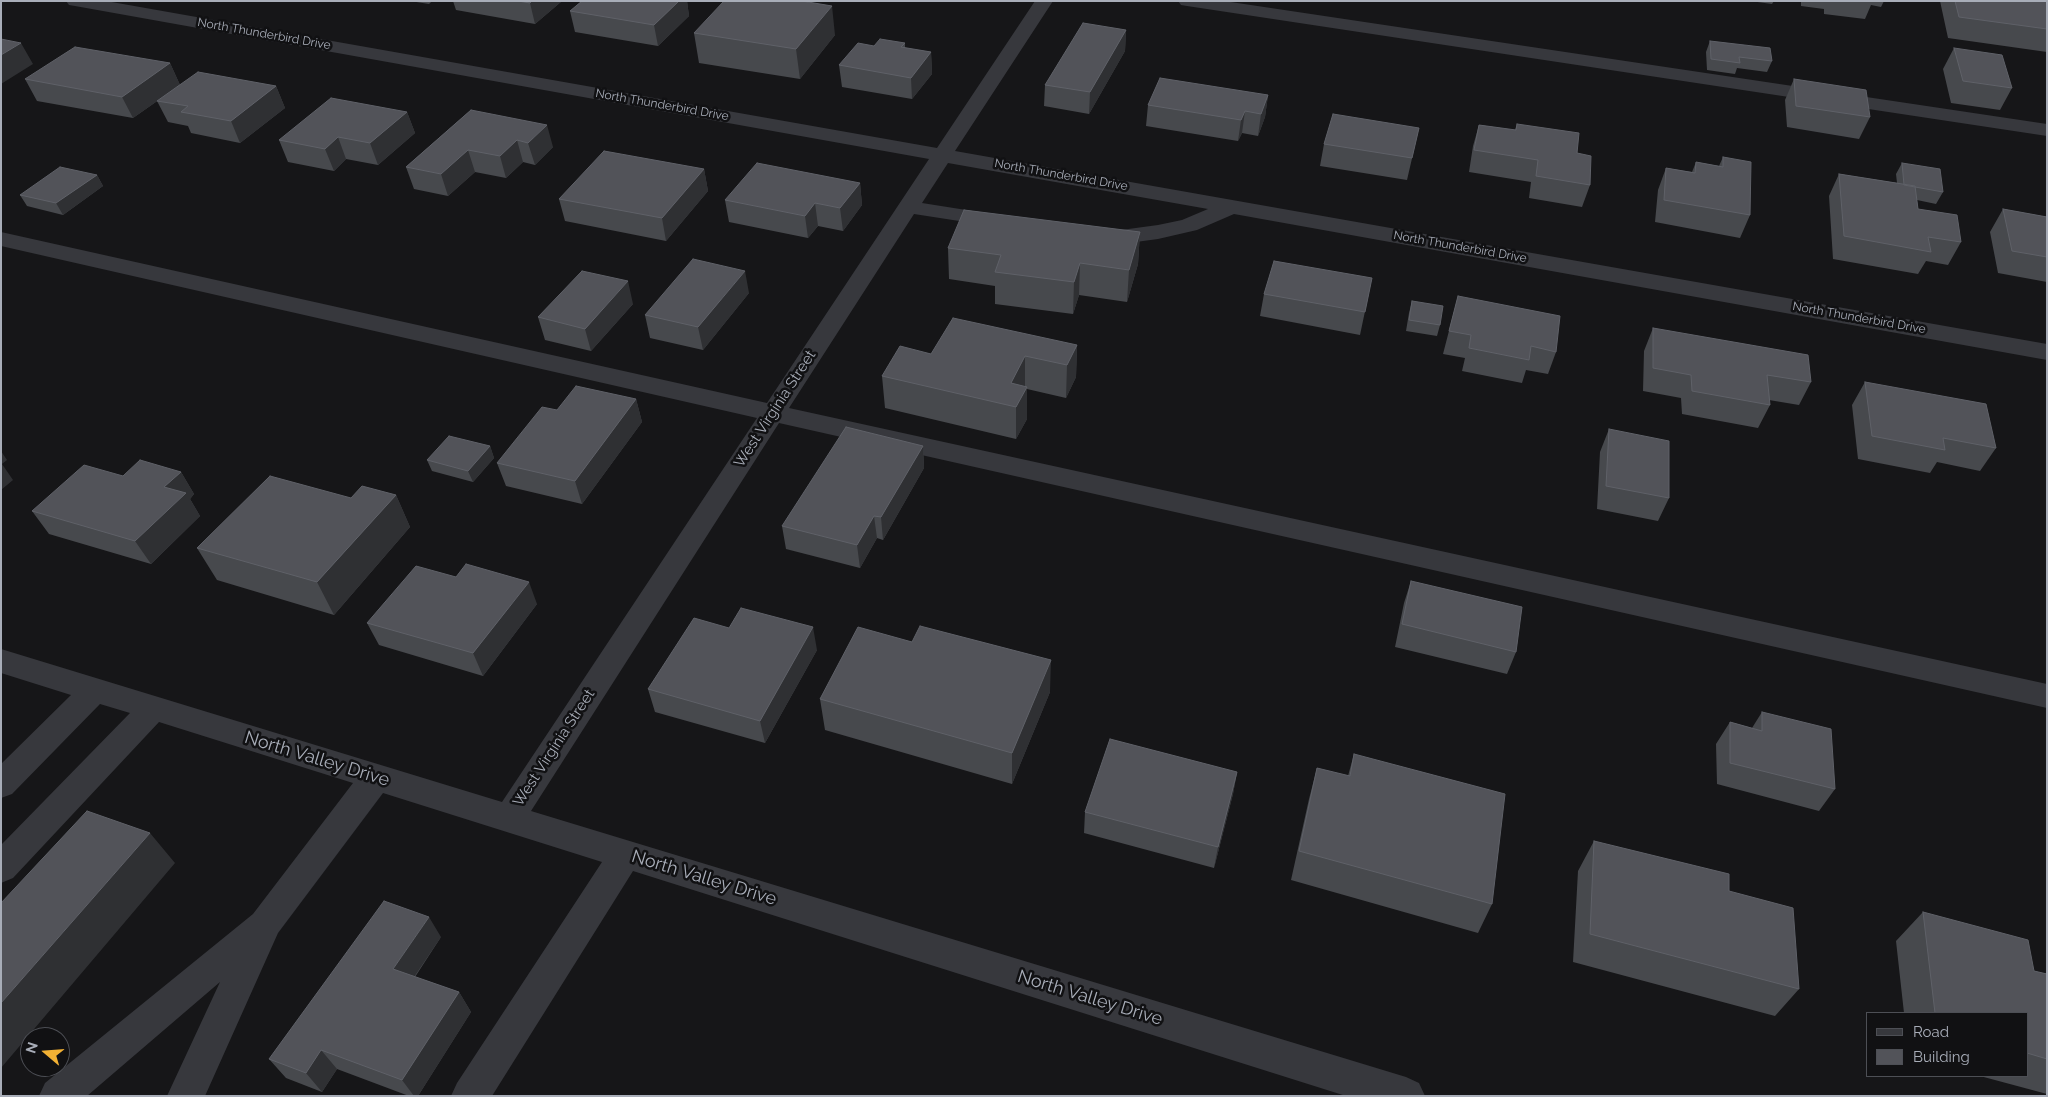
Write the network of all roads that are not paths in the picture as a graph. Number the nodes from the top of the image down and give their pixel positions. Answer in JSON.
{"nodes":[{"id":1,"x":75,"y":1,"type":"edge"},
{"id":2,"x":1044,"y":1,"type":"edge"},
{"id":3,"x":1187,"y":1,"type":"edge"},
{"id":4,"x":2047,"y":130,"type":"edge"},
{"id":5,"x":943,"y":154,"type":"junction"},
{"id":6,"x":1234,"y":206,"type":"junction"},
{"id":7,"x":908,"y":207,"type":"junction"},
{"id":8,"x":1016,"y":224,"type":"edge"},
{"id":9,"x":1083,"y":233,"type":"edge"},
{"id":10,"x":1,"y":239,"type":"edge"},
{"id":11,"x":2047,"y":352,"type":"edge"},
{"id":12,"x":772,"y":413,"type":"junction"},
{"id":13,"x":1,"y":660,"type":"edge"},
{"id":14,"x":95,"y":690,"type":"junction"},
{"id":15,"x":2047,"y":696,"type":"edge"},
{"id":16,"x":154,"y":708,"type":"junction"},
{"id":17,"x":376,"y":777,"type":"junction"},
{"id":18,"x":1,"y":785,"type":"edge"},
{"id":19,"x":509,"y":818,"type":"junction"},
{"id":20,"x":626,"y":854,"type":"junction"},
{"id":21,"x":1,"y":868,"type":"edge"},
{"id":22,"x":266,"y":922,"type":"junction"},
{"id":23,"x":58,"y":1096,"type":"edge"},
{"id":24,"x":186,"y":1096,"type":"edge"},
{"id":25,"x":470,"y":1096,"type":"edge"},
{"id":26,"x":1406,"y":1096,"type":"edge"}],
"edges":[{"from":1,"to":5,"type":"street","name":"North Thunderbird Drive"},
{"from":2,"to":5,"type":"street","name":"West Virginia Street"},
{"from":3,"to":4,"type":"street"},
{"from":5,"to":6,"type":"street","name":"North Thunderbird Drive"},
{"from":5,"to":7,"type":"street","name":"West Virginia Street"},
{"from":6,"to":9,"type":"street"},
{"from":6,"to":11,"type":"street","name":"North Thunderbird Drive"},
{"from":7,"to":8,"type":"street"},
{"from":7,"to":12,"type":"street","name":"West Virginia Street"},
{"from":10,"to":12,"type":"street"},
{"from":12,"to":15,"type":"street"},
{"from":12,"to":19,"type":"street","name":"West Virginia Street"},
{"from":13,"to":14,"type":"street","name":"North Valley Drive"},
{"from":14,"to":16,"type":"street","name":"North Valley Drive"},
{"from":14,"to":18,"type":"street"},
{"from":16,"to":17,"type":"street","name":"North Valley Drive"},
{"from":16,"to":21,"type":"street"},
{"from":17,"to":19,"type":"street","name":"North Valley Drive"},
{"from":17,"to":22,"type":"street"},
{"from":19,"to":20,"type":"street","name":"North Valley Drive"},
{"from":20,"to":25,"type":"street"},
{"from":20,"to":26,"type":"street","name":"North Valley Drive"},
{"from":22,"to":23,"type":"street"},
{"from":22,"to":24,"type":"street"}]}
